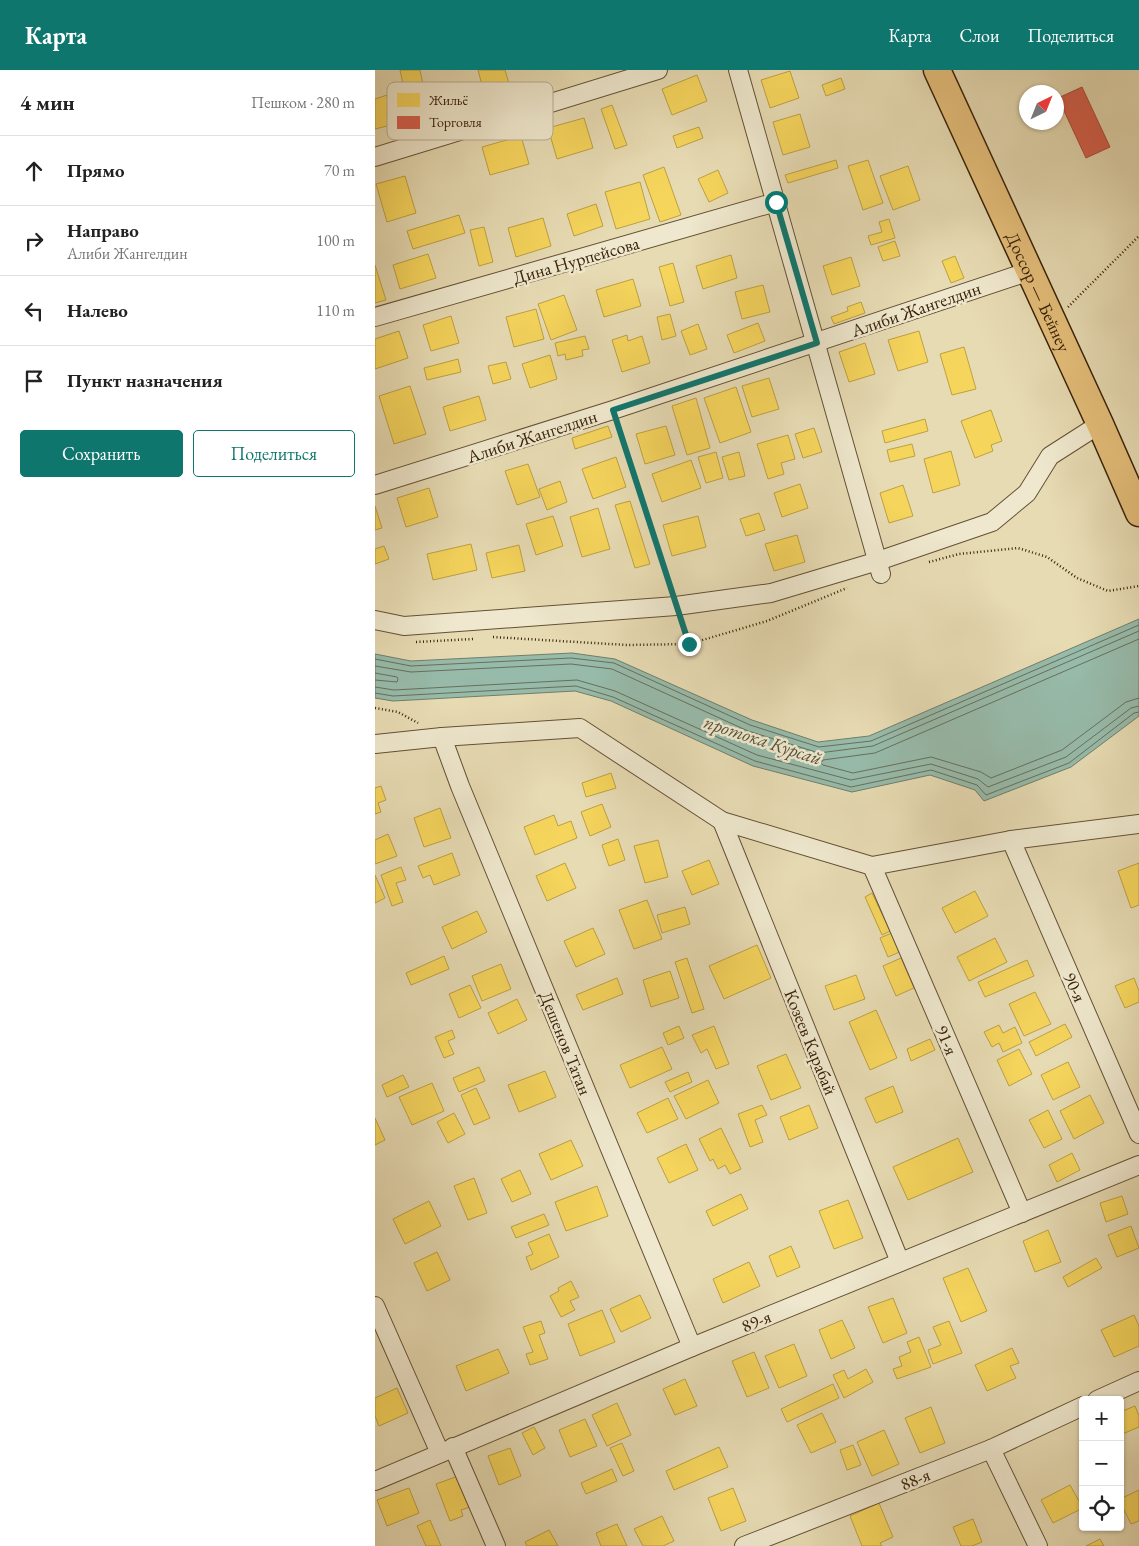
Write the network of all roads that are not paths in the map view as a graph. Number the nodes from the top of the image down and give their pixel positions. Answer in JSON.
{"nodes":[{"id":1,"x":658,"y":70,"type":"edge"},
{"id":2,"x":738,"y":70,"type":"edge"},
{"id":3,"x":937,"y":70,"type":"edge"},
{"id":4,"x":553,"y":102,"type":"edge"},
{"id":5,"x":430,"y":140,"type":"edge"},
{"id":6,"x":375,"y":157,"type":"edge"},
{"id":7,"x":776,"y":202,"type":"junction"},
{"id":8,"x":1030,"y":271,"type":"junction"},
{"id":9,"x":375,"y":317,"type":"edge"},
{"id":10,"x":817,"y":343,"type":"junction"},
{"id":11,"x":1100,"y":424,"type":"junction"},
{"id":12,"x":375,"y":486,"type":"edge"},
{"id":13,"x":1139,"y":512,"type":"edge"},
{"id":14,"x":880,"y":568,"type":"junction"},
{"id":15,"x":375,"y":620,"type":"edge"},
{"id":16,"x":442,"y":737,"type":"junction"},
{"id":17,"x":375,"y":744,"type":"edge"},
{"id":18,"x":722,"y":821,"type":"junction"},
{"id":19,"x":1139,"y":824,"type":"edge"},
{"id":20,"x":1011,"y":840,"type":"junction"},
{"id":21,"x":872,"y":866,"type":"junction"},
{"id":22,"x":1139,"y":1134,"type":"edge"},
{"id":23,"x":1139,"y":1164,"type":"edge"},
{"id":24,"x":1022,"y":1213,"type":"junction"},
{"id":25,"x":900,"y":1262,"type":"junction"},
{"id":26,"x":375,"y":1306,"type":"edge"},
{"id":27,"x":691,"y":1347,"type":"junction"},
{"id":28,"x":1139,"y":1381,"type":"edge"},
{"id":29,"x":1106,"y":1396,"type":"edge"},
{"id":30,"x":1079,"y":1408,"type":"edge"},
{"id":31,"x":991,"y":1449,"type":"junction"},
{"id":32,"x":447,"y":1450,"type":"junction"},
{"id":33,"x":375,"y":1481,"type":"edge"},
{"id":34,"x":496,"y":1546,"type":"edge"},
{"id":35,"x":744,"y":1546,"type":"edge"},
{"id":36,"x":1038,"y":1546,"type":"edge"}],
"edges":[{"from":1,"to":4,"type":"street"},
{"from":2,"to":7,"type":"street"},
{"from":3,"to":8,"type":"highway","name":"Доссор — Бейнеу"},
{"from":5,"to":6,"type":"street"},
{"from":7,"to":9,"type":"street","name":"Дина Нурпейсова"},
{"from":7,"to":10,"type":"street"},
{"from":8,"to":10,"type":"street","name":"Алиби Жангелдин"},
{"from":8,"to":11,"type":"highway","name":"Доссор — Бейнеу"},
{"from":10,"to":12,"type":"street","name":"Алиби Жангелдин"},
{"from":10,"to":14,"type":"street"},
{"from":11,"to":13,"type":"highway","name":"Доссор — Бейнеу"},
{"from":11,"to":14,"type":"street"},
{"from":14,"to":15,"type":"street"},
{"from":16,"to":17,"type":"street"},
{"from":16,"to":18,"type":"street"},
{"from":16,"to":27,"type":"street","name":"Дешенов Татан"},
{"from":18,"to":21,"type":"street"},
{"from":18,"to":25,"type":"street","name":"Козеев Карабай"},
{"from":19,"to":20,"type":"street"},
{"from":20,"to":21,"type":"street"},
{"from":20,"to":22,"type":"street","name":"90-я"},
{"from":21,"to":24,"type":"street","name":"91-я"},
{"from":23,"to":24,"type":"street","name":"89-я"},
{"from":24,"to":25,"type":"street","name":"89-я"},
{"from":25,"to":27,"type":"street","name":"89-я"},
{"from":26,"to":32,"type":"street"},
{"from":27,"to":32,"type":"street","name":"89-я"},
{"from":28,"to":29,"type":"street"},
{"from":30,"to":31,"type":"street","name":"88-я"},
{"from":31,"to":35,"type":"street","name":"88-я"},
{"from":31,"to":36,"type":"street"},
{"from":32,"to":33,"type":"street","name":"89-я"},
{"from":32,"to":34,"type":"street"}]}
